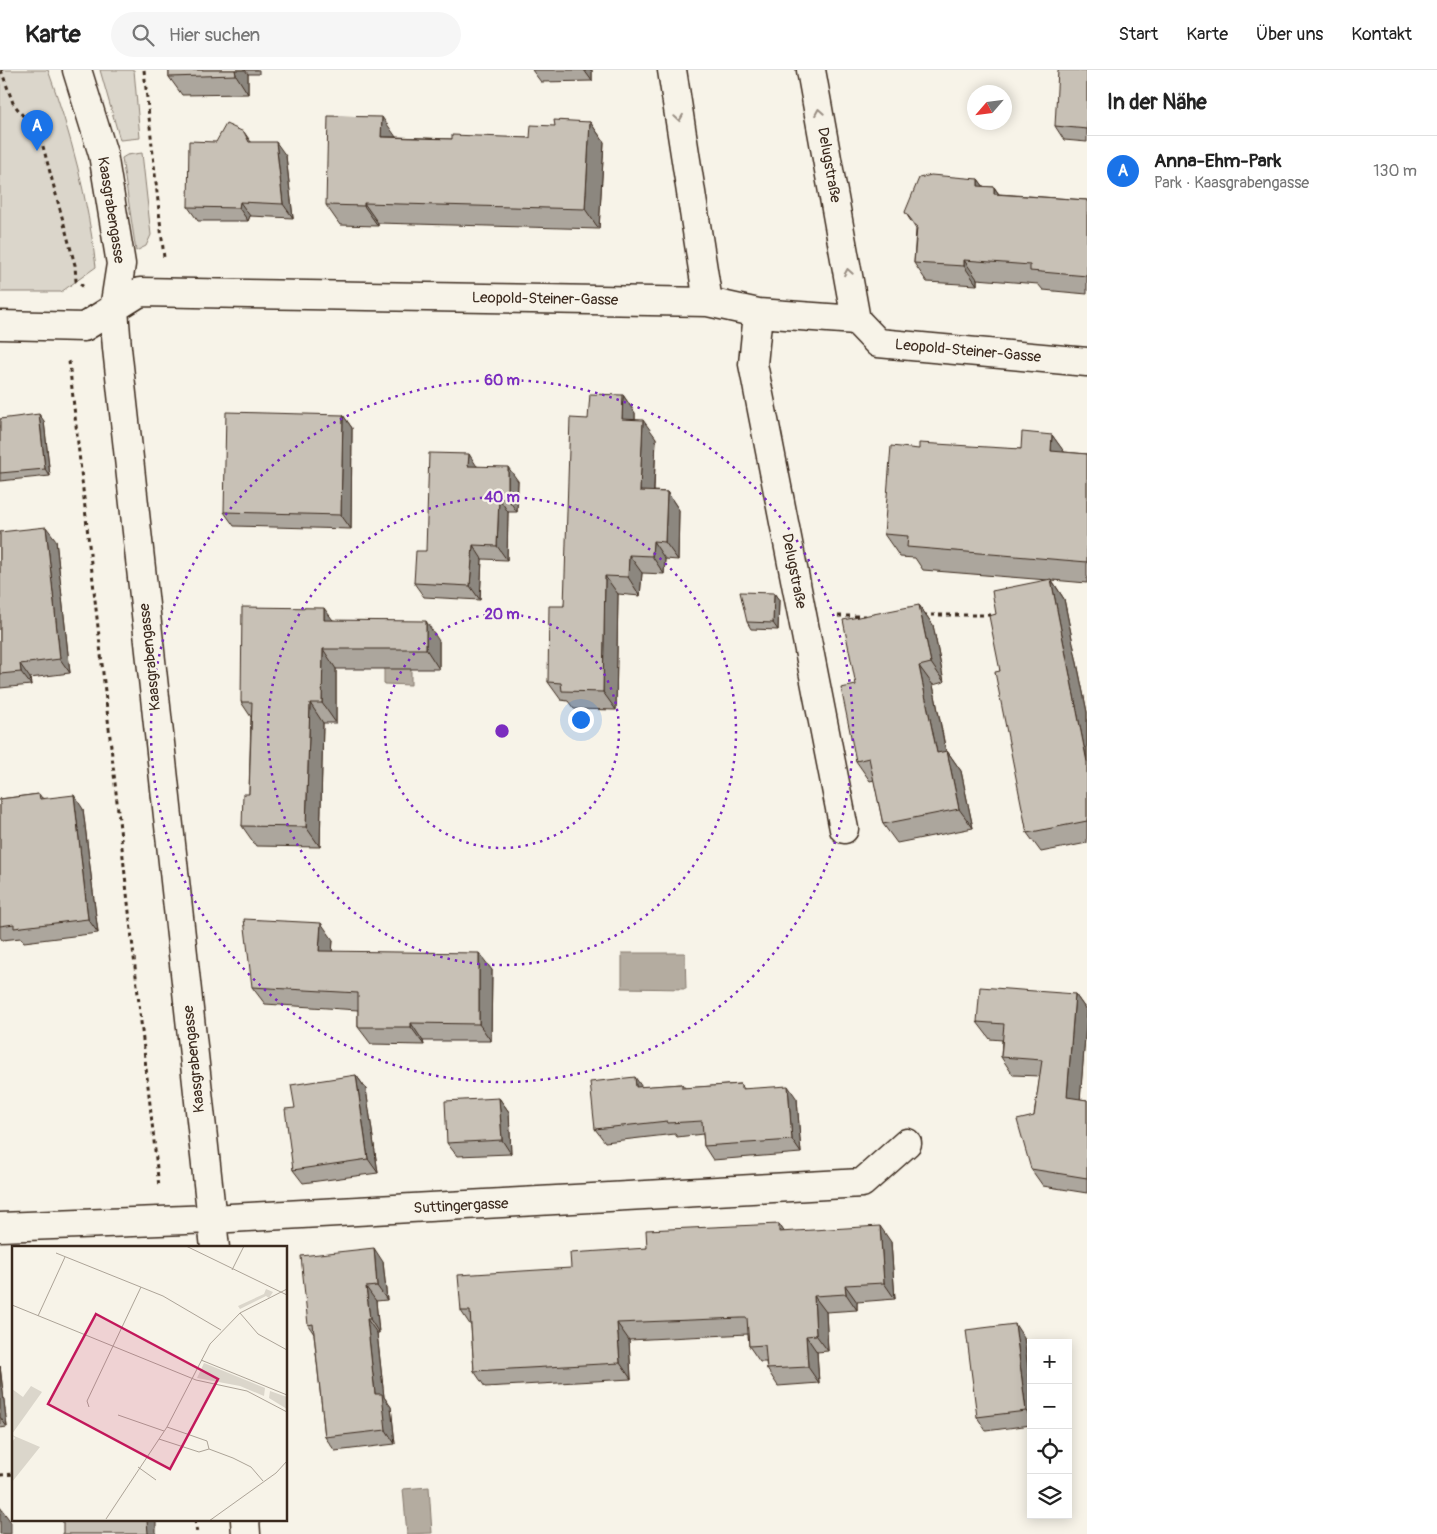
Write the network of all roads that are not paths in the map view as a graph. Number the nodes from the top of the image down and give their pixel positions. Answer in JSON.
{"nodes":[{"id":1,"x":77,"y":70,"type":"edge"},
{"id":2,"x":672,"y":70,"type":"edge"},
{"id":3,"x":812,"y":70,"type":"edge"},
{"id":4,"x":708,"y":302,"type":"junction"},
{"id":5,"x":114,"y":309,"type":"junction"},
{"id":6,"x":758,"y":313,"type":"junction"},
{"id":7,"x":856,"y":320,"type":"junction"},
{"id":8,"x":0,"y":325,"type":"edge"},
{"id":9,"x":1087,"y":362,"type":"edge"},
{"id":10,"x":844,"y":829,"type":"dead end"},
{"id":11,"x":907,"y":1143,"type":"dead end"},
{"id":12,"x":212,"y":1220,"type":"junction"},
{"id":13,"x":0,"y":1227,"type":"edge"},
{"id":14,"x":215,"y":1246,"type":"edge"}],
"edges":[{"from":1,"to":5,"type":"street","name":"Kaasgrabengasse"},
{"from":2,"to":4,"type":"street","one_way":true},
{"from":7,"to":3,"type":"street","name":"Delugstraße","one_way":true},
{"from":4,"to":5,"type":"street","name":"Leopold-Steiner-Gasse"},
{"from":4,"to":6,"type":"street","name":"Leopold-Steiner-Gasse"},
{"from":5,"to":8,"type":"street","name":"Leopold-Steiner-Gasse"},
{"from":5,"to":12,"type":"street","name":"Kaasgrabengasse"},
{"from":6,"to":7,"type":"street","name":"Leopold-Steiner-Gasse"},
{"from":6,"to":10,"type":"street","name":"Delugstraße"},
{"from":7,"to":9,"type":"street","name":"Leopold-Steiner-Gasse"},
{"from":11,"to":12,"type":"street","name":"Suttingergasse"},
{"from":12,"to":13,"type":"street","name":"Suttingergasse"},
{"from":12,"to":14,"type":"street","name":"Kaasgrabengasse"}]}
